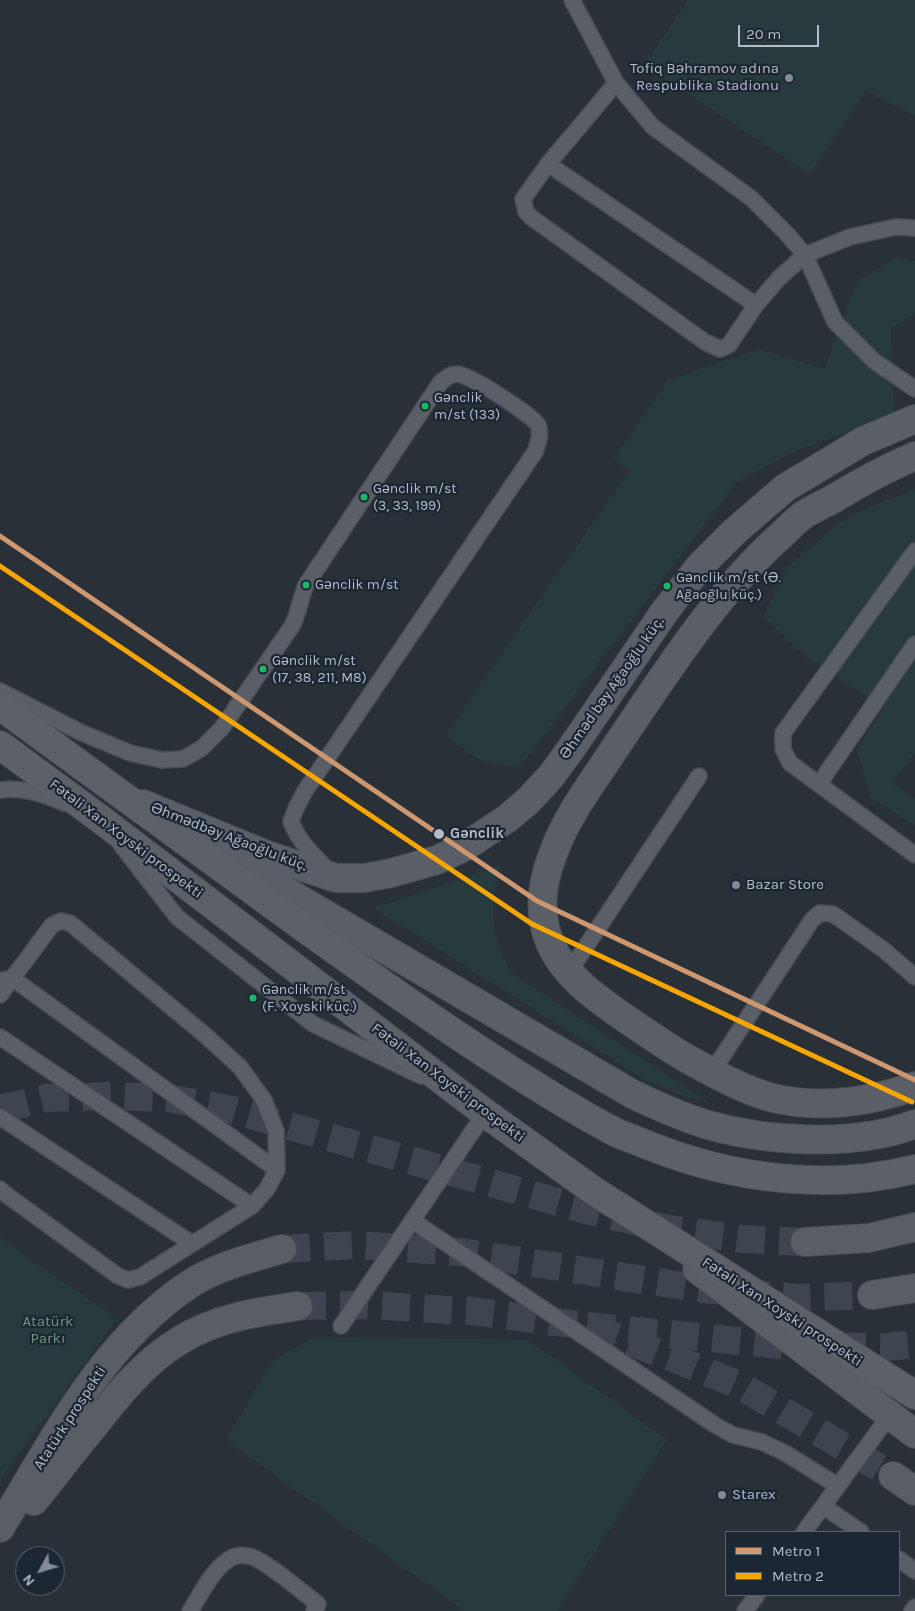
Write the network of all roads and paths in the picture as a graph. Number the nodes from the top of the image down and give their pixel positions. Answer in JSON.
{"nodes":[{"id":1,"x":572,"y":0,"type":"edge"},
{"id":2,"x":616,"y":83,"type":"junction"},
{"id":3,"x":548,"y":164,"type":"junction"},
{"id":4,"x":915,"y":228,"type":"edge"},
{"id":5,"x":805,"y":255,"type":"junction"},
{"id":6,"x":756,"y":305,"type":"junction"},
{"id":7,"x":915,"y":390,"type":"edge"},
{"id":8,"x":915,"y":419,"type":"edge"},
{"id":9,"x":912,"y":461,"type":"edge"},
{"id":10,"x":915,"y":551,"type":"edge"},
{"id":11,"x":915,"y":644,"type":"edge"},
{"id":12,"x":0,"y":691,"type":"edge"},
{"id":13,"x":0,"y":706,"type":"edge"},
{"id":14,"x":0,"y":745,"type":"edge"},
{"id":15,"x":699,"y":776,"type":"dead end"},
{"id":16,"x":819,"y":784,"type":"junction"},
{"id":17,"x":0,"y":790,"type":"edge"},
{"id":18,"x":122,"y":795,"type":"junction"},
{"id":19,"x":99,"y":818,"type":"junction"},
{"id":20,"x":915,"y":855,"type":"edge"},
{"id":21,"x":336,"y":878,"type":"junction"},
{"id":22,"x":569,"y":972,"type":"junction"},
{"id":23,"x":915,"y":977,"type":"edge"},
{"id":24,"x":6,"y":979,"type":"edge"},
{"id":25,"x":0,"y":994,"type":"edge"},
{"id":26,"x":0,"y":1037,"type":"edge"},
{"id":27,"x":712,"y":1072,"type":"junction"},
{"id":28,"x":915,"y":1086,"type":"edge"},
{"id":29,"x":485,"y":1113,"type":"junction"},
{"id":30,"x":0,"y":1117,"type":"edge"},
{"id":31,"x":915,"y":1124,"type":"edge"},
{"id":32,"x":915,"y":1169,"type":"edge"},
{"id":33,"x":277,"y":1170,"type":"junction"},
{"id":34,"x":0,"y":1189,"type":"edge"},
{"id":35,"x":594,"y":1192,"type":"junction"},
{"id":36,"x":252,"y":1206,"type":"junction"},
{"id":37,"x":413,"y":1221,"type":"junction"},
{"id":38,"x":915,"y":1227,"type":"edge"},
{"id":39,"x":805,"y":1242,"type":"tunnel mouth"},
{"id":40,"x":191,"y":1243,"type":"junction"},
{"id":41,"x":282,"y":1249,"type":"tunnel mouth"},
{"id":42,"x":915,"y":1288,"type":"edge"},
{"id":43,"x":872,"y":1295,"type":"tunnel mouth"},
{"id":44,"x":298,"y":1306,"type":"tunnel mouth"},
{"id":45,"x":341,"y":1326,"type":"dead end"},
{"id":46,"x":915,"y":1395,"type":"edge"},
{"id":47,"x":890,"y":1415,"type":"junction"},
{"id":48,"x":915,"y":1434,"type":"edge"},
{"id":49,"x":893,"y":1476,"type":"tunnel mouth"},
{"id":50,"x":838,"y":1486,"type":"junction"},
{"id":51,"x":915,"y":1492,"type":"edge"},
{"id":52,"x":823,"y":1506,"type":"junction"},
{"id":53,"x":0,"y":1528,"type":"edge"},
{"id":54,"x":805,"y":1531,"type":"edge"},
{"id":55,"x":860,"y":1531,"type":"edge"},
{"id":56,"x":0,"y":1543,"type":"edge"},
{"id":57,"x":900,"y":1560,"type":"edge"},
{"id":58,"x":915,"y":1571,"type":"edge"},
{"id":59,"x":756,"y":1596,"type":"edge"},
{"id":60,"x":915,"y":1607,"type":"edge"},
{"id":61,"x":320,"y":1609,"type":"edge"},
{"id":62,"x":190,"y":1611,"type":"edge"},
{"id":63,"x":745,"y":1611,"type":"edge"},
{"id":64,"x":912,"y":1611,"type":"edge"}],
"edges":[{"from":1,"to":2,"type":"lane"},
{"from":2,"to":3,"type":"lane"},
{"from":2,"to":5,"type":"lane"},
{"from":3,"to":6,"type":"lane"},
{"from":3,"to":6,"type":"lane"},
{"from":4,"to":5,"type":"lane"},
{"from":5,"to":6,"type":"lane"},
{"from":5,"to":7,"type":"lane"},
{"from":8,"to":21,"type":"street","name":"Əhməd bəy Ağaoğlu küç."},
{"from":9,"to":22,"type":"street"},
{"from":10,"to":16,"type":"lane"},
{"from":11,"to":16,"type":"lane"},
{"from":12,"to":21,"type":"lane"},
{"from":13,"to":18,"type":"main road"},
{"from":14,"to":19,"type":"main road","name":"Fətəli Xan Xoyski prospekti"},
{"from":15,"to":22,"type":"lane"},
{"from":16,"to":20,"type":"lane"},
{"from":17,"to":19,"type":"lane"},
{"from":18,"to":21,"type":"street","name":"Əhmədbəy Ağaoğlu küç."},
{"from":18,"to":31,"type":"street"},
{"from":18,"to":32,"type":"main road"},
{"from":19,"to":29,"type":"main road","name":"Fətəli Xan Xoyski prospekti"},
{"from":22,"to":27,"type":"street"},
{"from":23,"to":27,"type":"lane"},
{"from":24,"to":25,"type":"lane"},
{"from":24,"to":33,"type":"lane"},
{"from":24,"to":33,"type":"lane"},
{"from":26,"to":36,"type":"lane"},
{"from":27,"to":28,"type":"street"},
{"from":29,"to":35,"type":"main road","name":"Fətəli Xan Xoyski prospekti"},
{"from":29,"to":37,"type":"lane"},
{"from":30,"to":40,"type":"lane"},
{"from":33,"to":36,"type":"lane"},
{"from":34,"to":40,"type":"lane"},
{"from":35,"to":46,"type":"main road","name":"Fətəli Xan Xoyski prospekti"},
{"from":35,"to":47,"type":"main road"},
{"from":36,"to":40,"type":"lane"},
{"from":37,"to":45,"type":"lane"},
{"from":37,"to":50,"type":"lane"},
{"from":38,"to":39,"type":"main road"},
{"from":41,"to":53,"type":"main road","name":"Atatürk prospekti"},
{"from":42,"to":43,"type":"main road"},
{"from":44,"to":56,"type":"main road","name":"Atatürk prospekti"},
{"from":47,"to":48,"type":"main road"},
{"from":47,"to":50,"type":"lane"},
{"from":49,"to":51,"type":"main road"},
{"from":50,"to":52,"type":"lane"},
{"from":52,"to":54,"type":"lane"},
{"from":52,"to":55,"type":"lane"},
{"from":57,"to":58,"type":"lane"},
{"from":59,"to":63,"type":"lane"},
{"from":60,"to":64,"type":"lane"},
{"from":61,"to":62,"type":"lane"}]}
